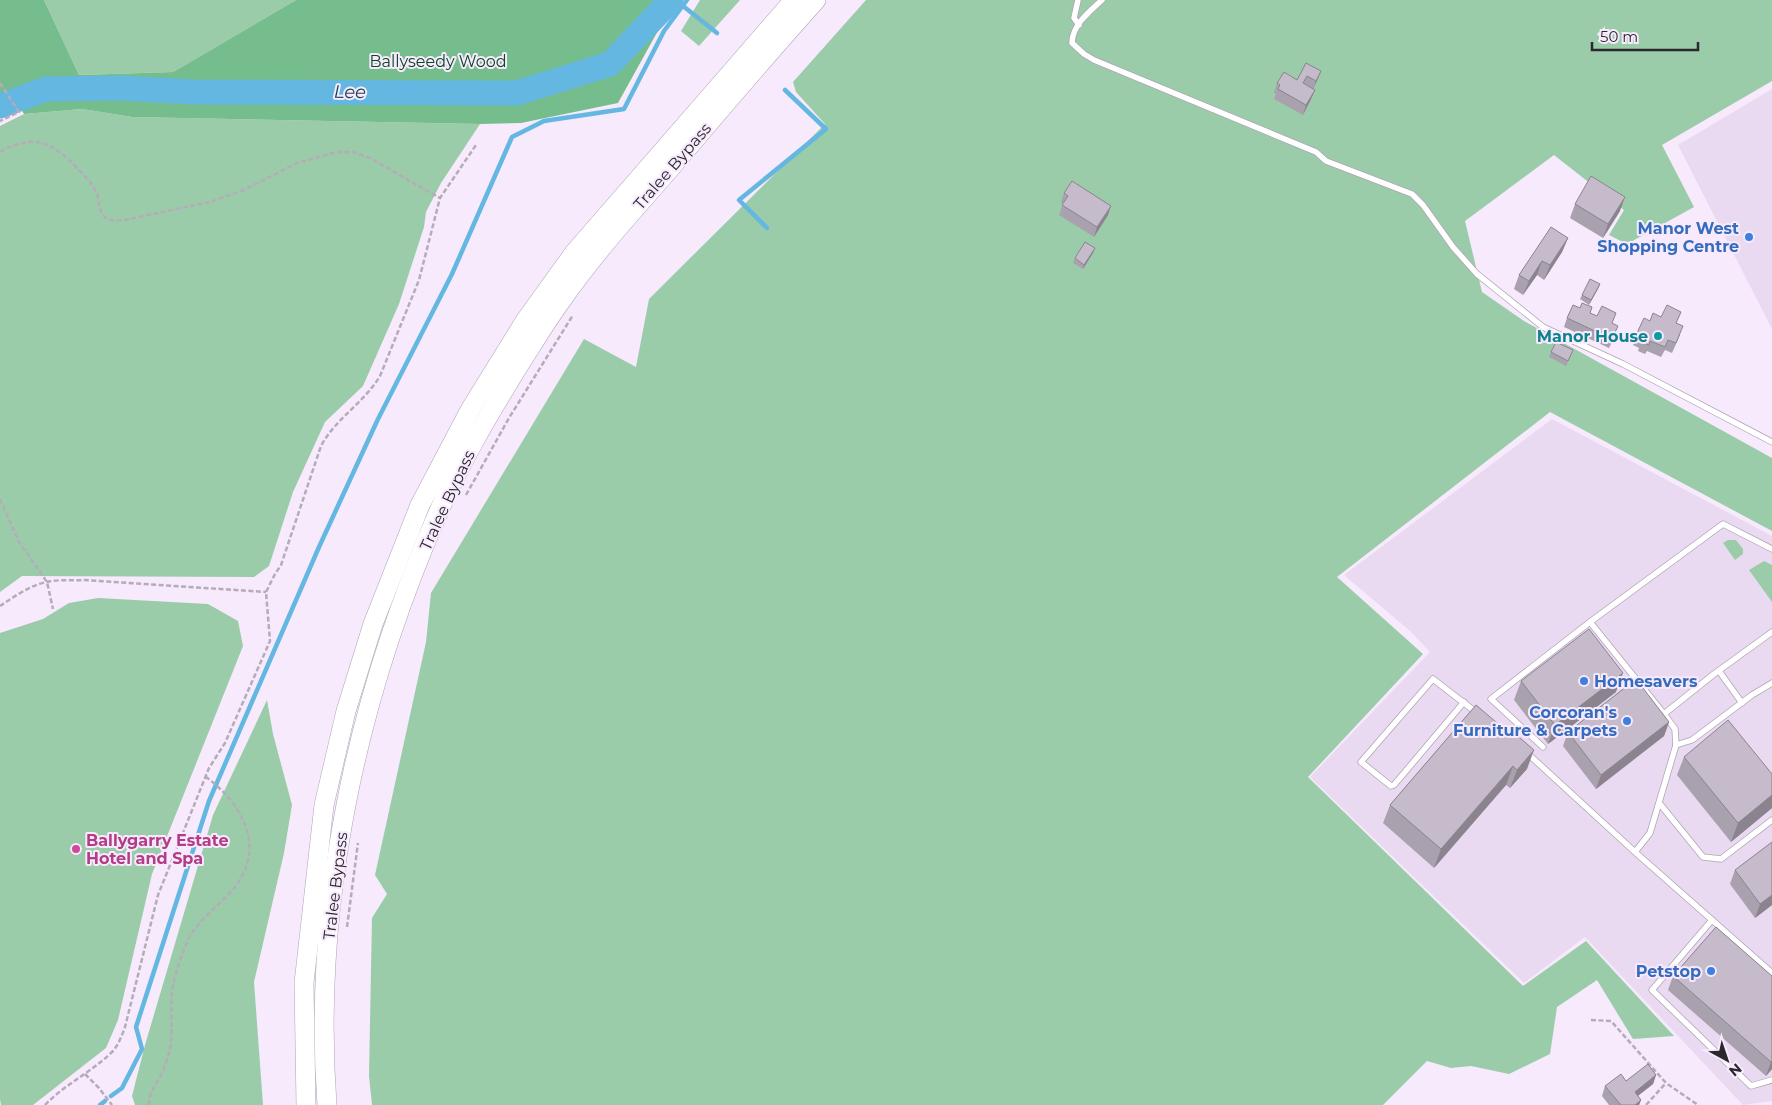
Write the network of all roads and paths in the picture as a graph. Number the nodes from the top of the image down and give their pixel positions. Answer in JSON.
{"nodes":[{"id":1,"x":794,"y":0,"type":"edge"},
{"id":2,"x":816,"y":0,"type":"edge"},
{"id":3,"x":1078,"y":0,"type":"edge"},
{"id":4,"x":1102,"y":0,"type":"edge"},
{"id":5,"x":1079,"y":25,"type":"junction"},
{"id":6,"x":0,"y":83,"type":"edge"},
{"id":7,"x":0,"y":121,"type":"edge"},
{"id":8,"x":476,"y":145,"type":"dead end"},
{"id":9,"x":0,"y":152,"type":"edge"},
{"id":10,"x":440,"y":198,"type":"junction"},
{"id":11,"x":575,"y":312,"type":"dead end"},
{"id":12,"x":1772,"y":442,"type":"edge"},
{"id":13,"x":466,"y":495,"type":"dead end"},
{"id":14,"x":0,"y":499,"type":"edge"},
{"id":15,"x":1772,"y":549,"type":"edge"},
{"id":16,"x":46,"y":582,"type":"junction"},
{"id":17,"x":266,"y":592,"type":"junction"},
{"id":18,"x":0,"y":606,"type":"edge"},
{"id":19,"x":53,"y":609,"type":"dead end"},
{"id":20,"x":1590,"y":622,"type":"junction"},
{"id":21,"x":1772,"y":632,"type":"edge"},
{"id":22,"x":1719,"y":671,"type":"junction"},
{"id":23,"x":1772,"y":683,"type":"edge"},
{"id":24,"x":1464,"y":702,"type":"junction"},
{"id":25,"x":1742,"y":703,"type":"junction"},
{"id":26,"x":1664,"y":714,"type":"junction"},
{"id":27,"x":1485,"y":720,"type":"edge"},
{"id":28,"x":1676,"y":746,"type":"junction"},
{"id":29,"x":1543,"y":747,"type":"dead end"},
{"id":30,"x":1522,"y":748,"type":"edge"},
{"id":31,"x":206,"y":777,"type":"junction"},
{"id":32,"x":1660,"y":804,"type":"junction"},
{"id":33,"x":1772,"y":820,"type":"edge"},
{"id":34,"x":358,"y":841,"type":"dead end"},
{"id":35,"x":1635,"y":852,"type":"junction"},
{"id":36,"x":1712,"y":920,"type":"junction"},
{"id":37,"x":347,"y":928,"type":"dead end"},
{"id":38,"x":1772,"y":973,"type":"edge"},
{"id":39,"x":1591,"y":1020,"type":"dead end"},
{"id":40,"x":85,"y":1074,"type":"junction"},
{"id":41,"x":1772,"y":1080,"type":"edge"},
{"id":42,"x":1666,"y":1083,"type":"junction"},
{"id":43,"x":45,"y":1105,"type":"edge"},
{"id":44,"x":112,"y":1105,"type":"edge"},
{"id":45,"x":148,"y":1105,"type":"edge"},
{"id":46,"x":306,"y":1105,"type":"edge"},
{"id":47,"x":326,"y":1105,"type":"edge"},
{"id":48,"x":1646,"y":1105,"type":"edge"},
{"id":49,"x":1698,"y":1105,"type":"edge"}],
"edges":[{"from":1,"to":46,"type":"highway","name":"Tralee Bypass"},
{"from":2,"to":47,"type":"highway","name":"Tralee Bypass"},
{"from":3,"to":5,"type":"lane"},
{"from":4,"to":5,"type":"lane"},
{"from":5,"to":12,"type":"lane"},
{"from":6,"to":7,"type":"path"},
{"from":8,"to":10,"type":"path"},
{"from":9,"to":10,"type":"path"},
{"from":10,"to":17,"type":"path"},
{"from":11,"to":13,"type":"path"},
{"from":14,"to":16,"type":"path"},
{"from":15,"to":20,"type":"lane"},
{"from":16,"to":17,"type":"path"},
{"from":16,"to":18,"type":"path"},
{"from":16,"to":19,"type":"path"},
{"from":17,"to":31,"type":"path"},
{"from":20,"to":26,"type":"lane"},
{"from":20,"to":29,"type":"lane"},
{"from":21,"to":22,"type":"lane"},
{"from":22,"to":25,"type":"lane"},
{"from":22,"to":26,"type":"lane"},
{"from":23,"to":25,"type":"lane"},
{"from":24,"to":24,"type":"lane"},
{"from":24,"to":27,"type":"lane"},
{"from":25,"to":28,"type":"lane"},
{"from":26,"to":28,"type":"lane"},
{"from":28,"to":32,"type":"lane"},
{"from":30,"to":35,"type":"lane"},
{"from":31,"to":40,"type":"path"},
{"from":31,"to":45,"type":"path"},
{"from":32,"to":33,"type":"lane"},
{"from":32,"to":35,"type":"lane"},
{"from":34,"to":37,"type":"path"},
{"from":35,"to":36,"type":"lane"},
{"from":36,"to":38,"type":"lane"},
{"from":36,"to":41,"type":"lane"},
{"from":39,"to":42,"type":"path"},
{"from":40,"to":43,"type":"path"},
{"from":40,"to":44,"type":"path"},
{"from":42,"to":48,"type":"path"},
{"from":42,"to":49,"type":"path"}]}
